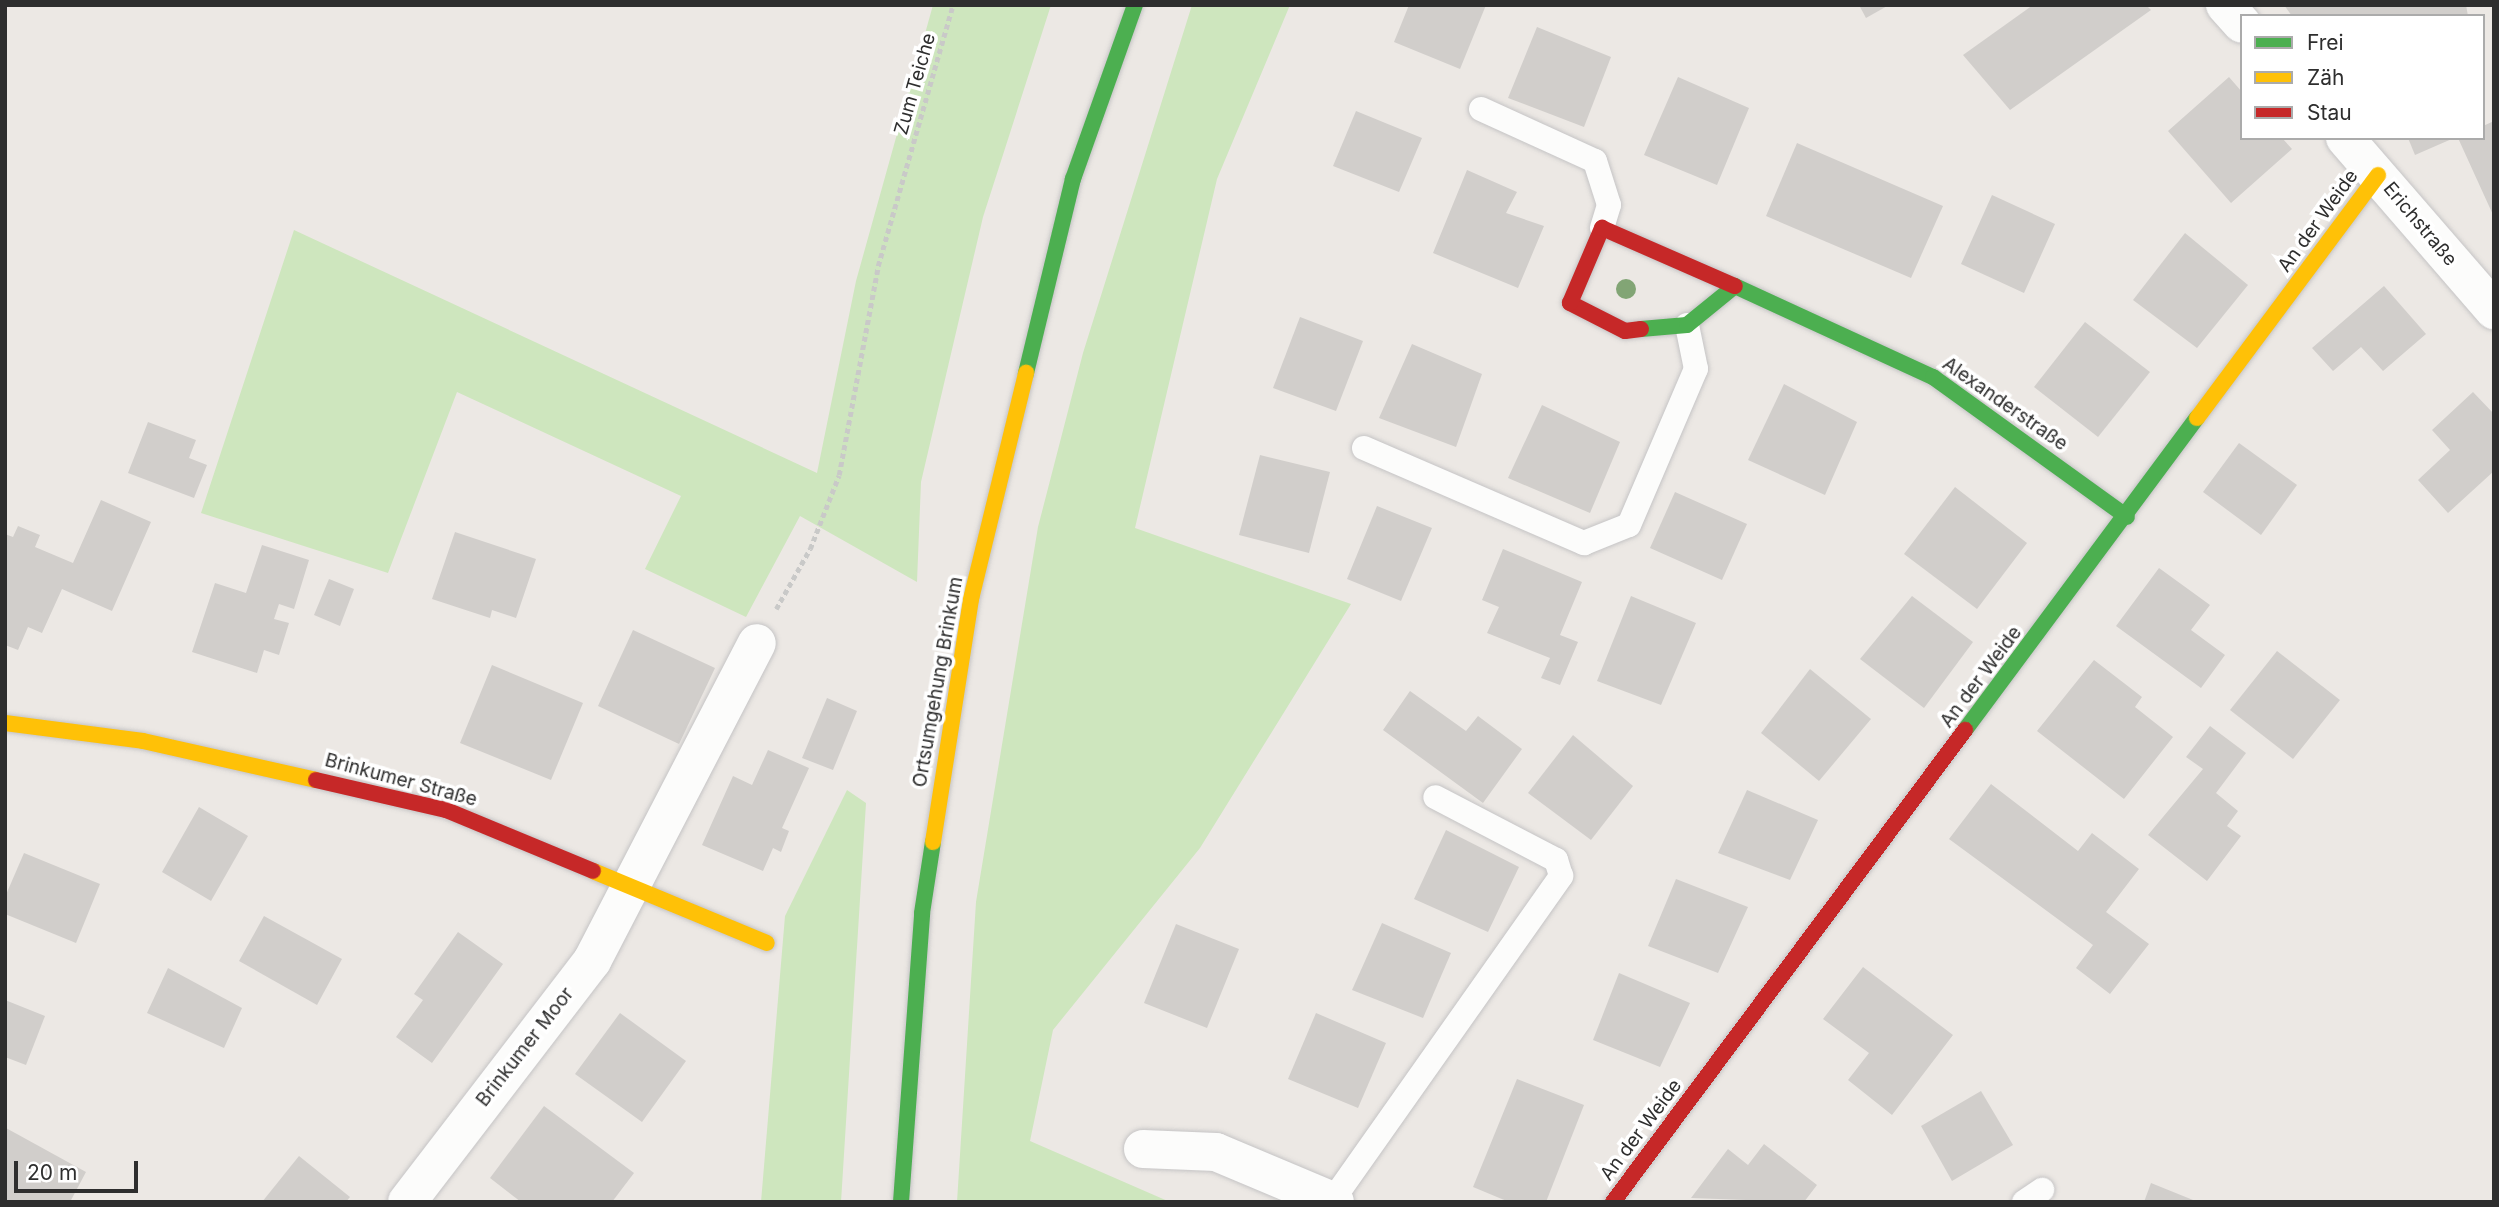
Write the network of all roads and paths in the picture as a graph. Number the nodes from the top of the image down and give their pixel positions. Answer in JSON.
{"nodes":[{"id":1,"x":953,"y":5,"type":"edge"},
{"id":2,"x":1135,"y":5,"type":"edge"},
{"id":3,"x":2225,"y":5,"type":"edge"},
{"id":4,"x":2240,"y":22,"type":"edge"},
{"id":5,"x":1480,"y":109,"type":"dead end"},
{"id":6,"x":2347,"y":140,"type":"edge"},
{"id":7,"x":2378,"y":175,"type":"junction"},
{"id":8,"x":1602,"y":228,"type":"junction"},
{"id":9,"x":1735,"y":286,"type":"junction"},
{"id":10,"x":2494,"y":310,"type":"edge"},
{"id":11,"x":1687,"y":325,"type":"junction"},
{"id":12,"x":1364,"y":448,"type":"dead end"},
{"id":13,"x":2127,"y":517,"type":"junction"},
{"id":14,"x":757,"y":643,"type":"joint"},
{"id":15,"x":5,"y":723,"type":"edge"},
{"id":16,"x":1435,"y":797,"type":"dead end"},
{"id":17,"x":628,"y":883,"type":"junction"},
{"id":18,"x":767,"y":943,"type":"dead end"},
{"id":19,"x":1143,"y":1149,"type":"dead end"},
{"id":20,"x":1333,"y":1201,"type":"edge"},
{"id":21,"x":407,"y":1202,"type":"edge"},
{"id":22,"x":901,"y":1202,"type":"edge"},
{"id":23,"x":1613,"y":1202,"type":"edge"}],
"edges":[{"from":1,"to":14,"type":"path","name":"Zum Teiche"},
{"from":2,"to":22,"type":"main road","name":"Ortsumgehung Brinkum"},
{"from":3,"to":4,"type":"street"},
{"from":5,"to":8,"type":"lane"},
{"from":6,"to":7,"type":"street","name":"Erichstraße"},
{"from":7,"to":10,"type":"street","name":"Erichstraße"},
{"from":7,"to":13,"type":"main road","name":"An der Weide"},
{"from":8,"to":9,"type":"main road","name":"Alexanderstraße"},
{"from":8,"to":11,"type":"main road"},
{"from":9,"to":11,"type":"main road"},
{"from":9,"to":13,"type":"main road","name":"Alexanderstraße"},
{"from":11,"to":12,"type":"lane"},
{"from":13,"to":23,"type":"main road","name":"An der Weide"},
{"from":14,"to":17,"type":"street","name":"Brinkumer Moor"},
{"from":15,"to":17,"type":"main road","name":"Brinkumer Straße"},
{"from":16,"to":20,"type":"lane"},
{"from":17,"to":18,"type":"main road","name":"Brinkumer Straße"},
{"from":17,"to":21,"type":"street","name":"Brinkumer Moor"},
{"from":19,"to":20,"type":"street"}]}
